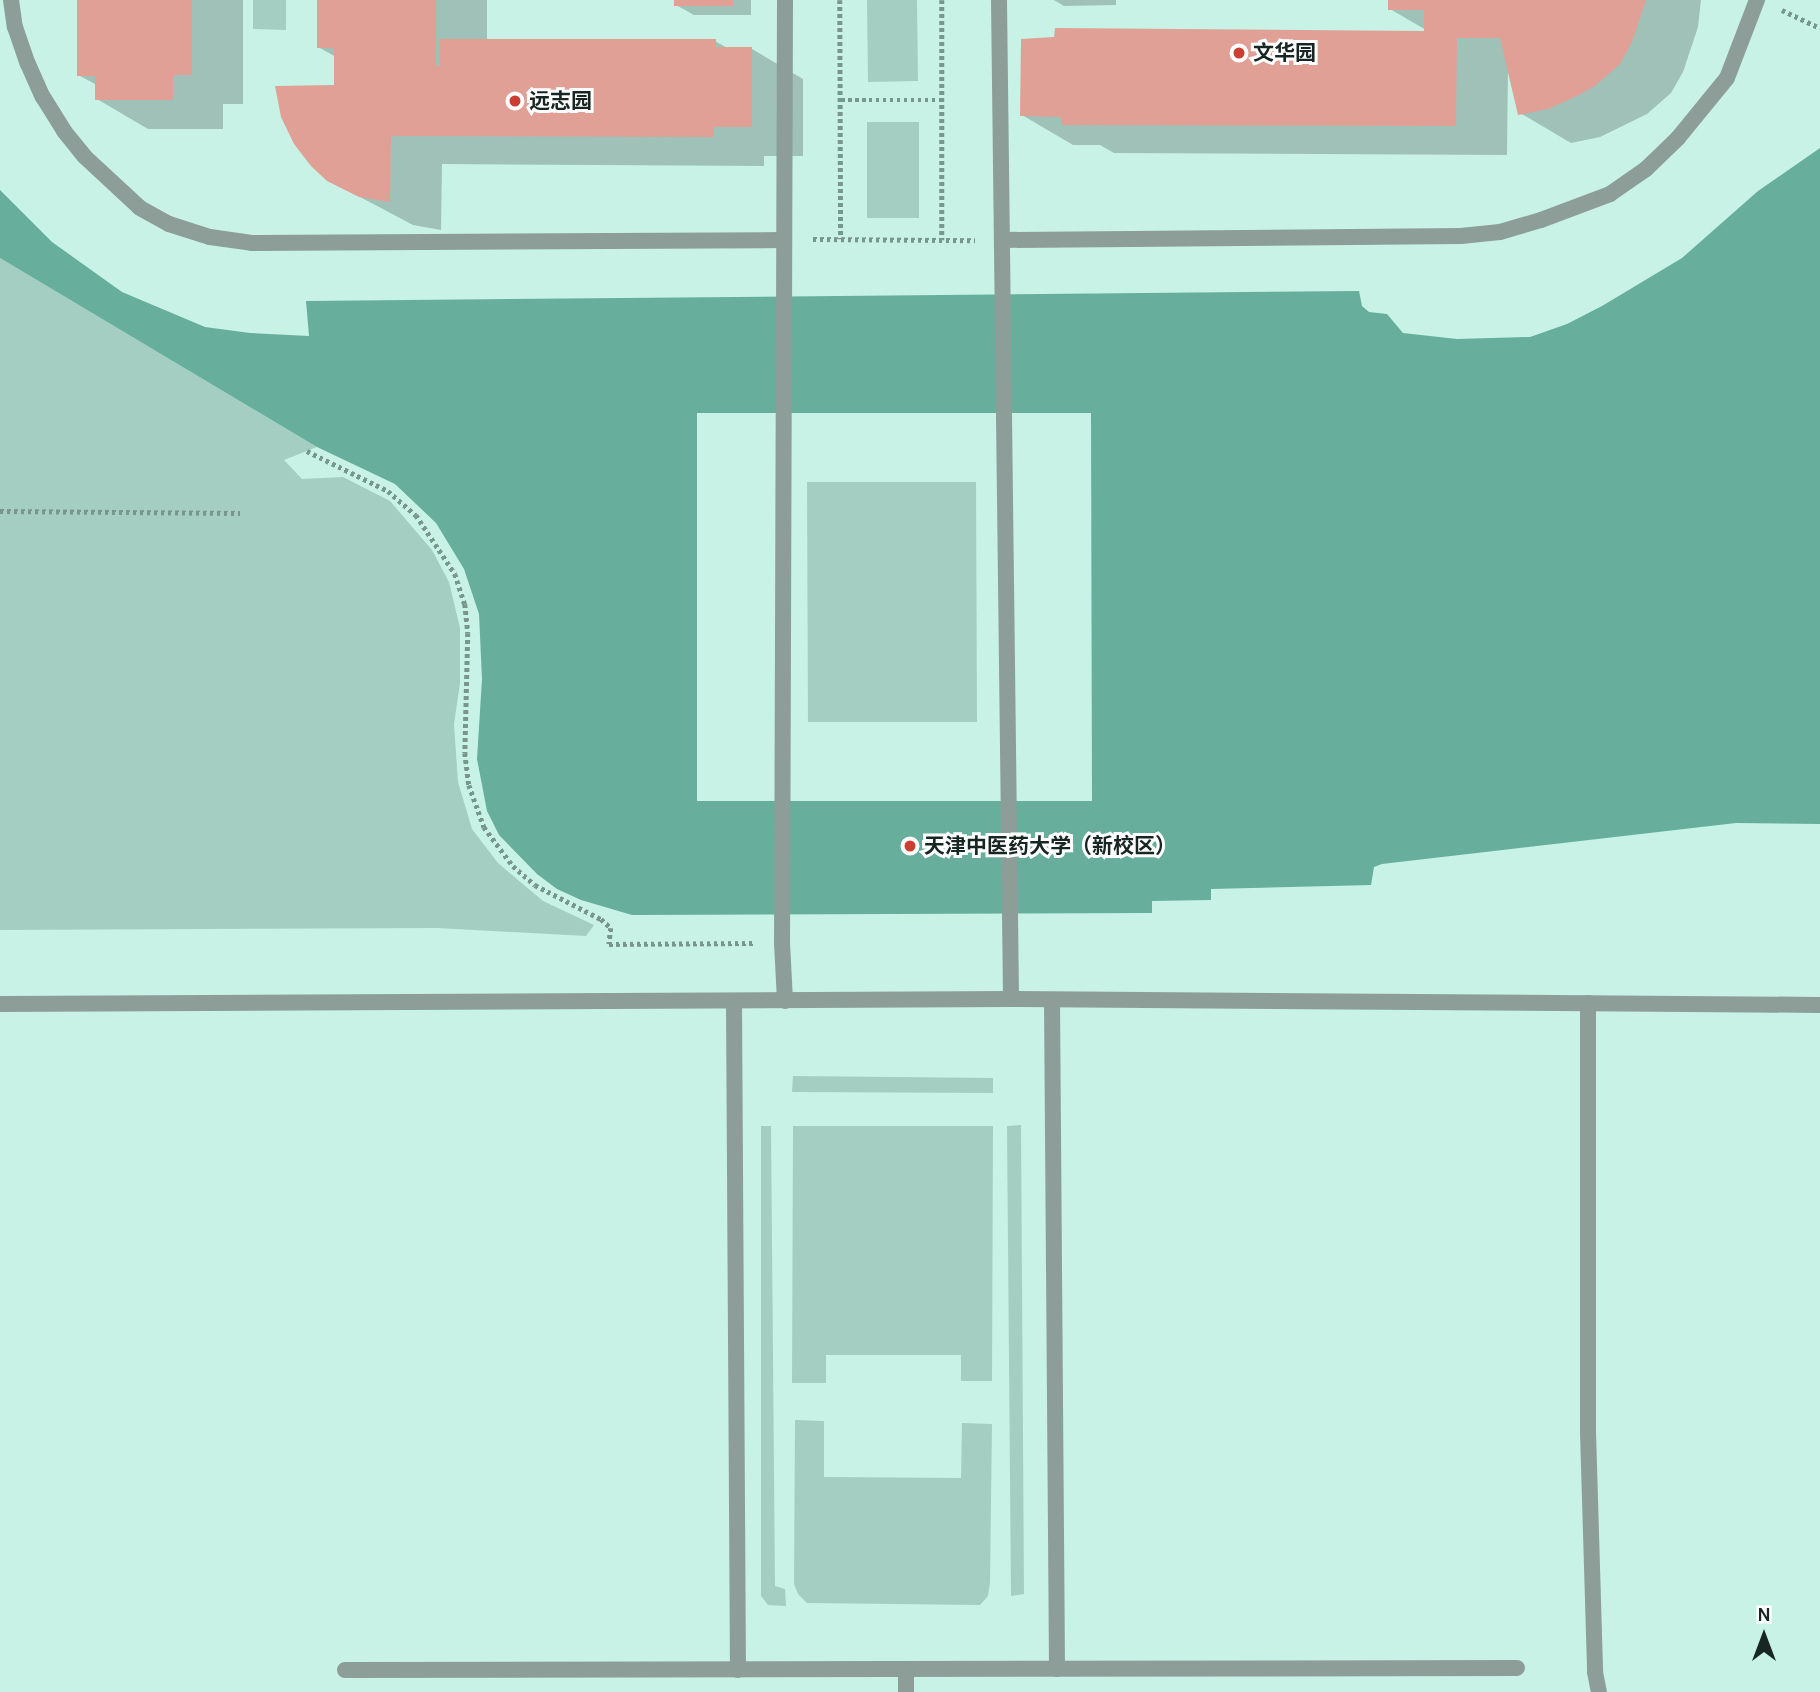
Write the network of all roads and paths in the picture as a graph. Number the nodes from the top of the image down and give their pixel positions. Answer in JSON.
{"nodes":[{"id":1,"x":11,"y":0,"type":"edge"},
{"id":2,"x":785,"y":0,"type":"edge"},
{"id":3,"x":840,"y":0,"type":"edge"},
{"id":4,"x":942,"y":0,"type":"edge"},
{"id":5,"x":999,"y":0,"type":"edge"},
{"id":6,"x":1763,"y":2,"type":"edge"},
{"id":7,"x":1820,"y":28,"type":"edge"},
{"id":8,"x":841,"y":100,"type":"junction"},
{"id":9,"x":942,"y":100,"type":"junction"},
{"id":10,"x":841,"y":239,"type":"junction"},
{"id":11,"x":784,"y":240,"type":"junction"},
{"id":12,"x":942,"y":240,"type":"junction"},
{"id":13,"x":1002,"y":240,"type":"junction"},
{"id":14,"x":307,"y":451,"type":"dead end"},
{"id":15,"x":0,"y":511,"type":"edge"},
{"id":16,"x":240,"y":513,"type":"dead end"},
{"id":17,"x":782,"y":943,"type":"junction"},
{"id":18,"x":1011,"y":999,"type":"junction"},
{"id":19,"x":734,"y":1000,"type":"junction"},
{"id":20,"x":785,"y":1000,"type":"junction"},
{"id":21,"x":1052,"y":1000,"type":"junction"},
{"id":22,"x":1588,"y":1003,"type":"junction"},
{"id":23,"x":0,"y":1004,"type":"edge"},
{"id":24,"x":1820,"y":1005,"type":"edge"},
{"id":25,"x":1517,"y":1668,"type":"dead end"},
{"id":26,"x":906,"y":1669,"type":"junction"},
{"id":27,"x":1057,"y":1669,"type":"junction"},
{"id":28,"x":345,"y":1670,"type":"dead end"},
{"id":29,"x":738,"y":1670,"type":"junction"},
{"id":30,"x":906,"y":1692,"type":"edge"},
{"id":31,"x":1599,"y":1692,"type":"edge"}],
"edges":[{"from":1,"to":11,"type":"lane"},
{"from":2,"to":11,"type":"lane"},
{"from":3,"to":8,"type":"path"},
{"from":4,"to":9,"type":"path"},
{"from":5,"to":13,"type":"lane"},
{"from":6,"to":7,"type":"path"},
{"from":6,"to":13,"type":"lane"},
{"from":8,"to":9,"type":"path"},
{"from":8,"to":10,"type":"path"},
{"from":9,"to":12,"type":"path"},
{"from":10,"to":11,"type":"path"},
{"from":10,"to":12,"type":"path"},
{"from":11,"to":17,"type":"lane"},
{"from":12,"to":13,"type":"path"},
{"from":13,"to":18,"type":"lane"},
{"from":14,"to":17,"type":"path"},
{"from":15,"to":16,"type":"path"},
{"from":17,"to":20,"type":"lane"},
{"from":18,"to":20,"type":"lane"},
{"from":18,"to":21,"type":"lane"},
{"from":19,"to":20,"type":"lane"},
{"from":19,"to":23,"type":"lane"},
{"from":19,"to":29,"type":"lane"},
{"from":21,"to":22,"type":"lane"},
{"from":21,"to":27,"type":"lane"},
{"from":22,"to":24,"type":"lane"},
{"from":22,"to":31,"type":"lane"},
{"from":25,"to":27,"type":"lane"},
{"from":26,"to":27,"type":"lane"},
{"from":26,"to":29,"type":"lane"},
{"from":26,"to":30,"type":"lane"},
{"from":28,"to":29,"type":"lane"}]}
